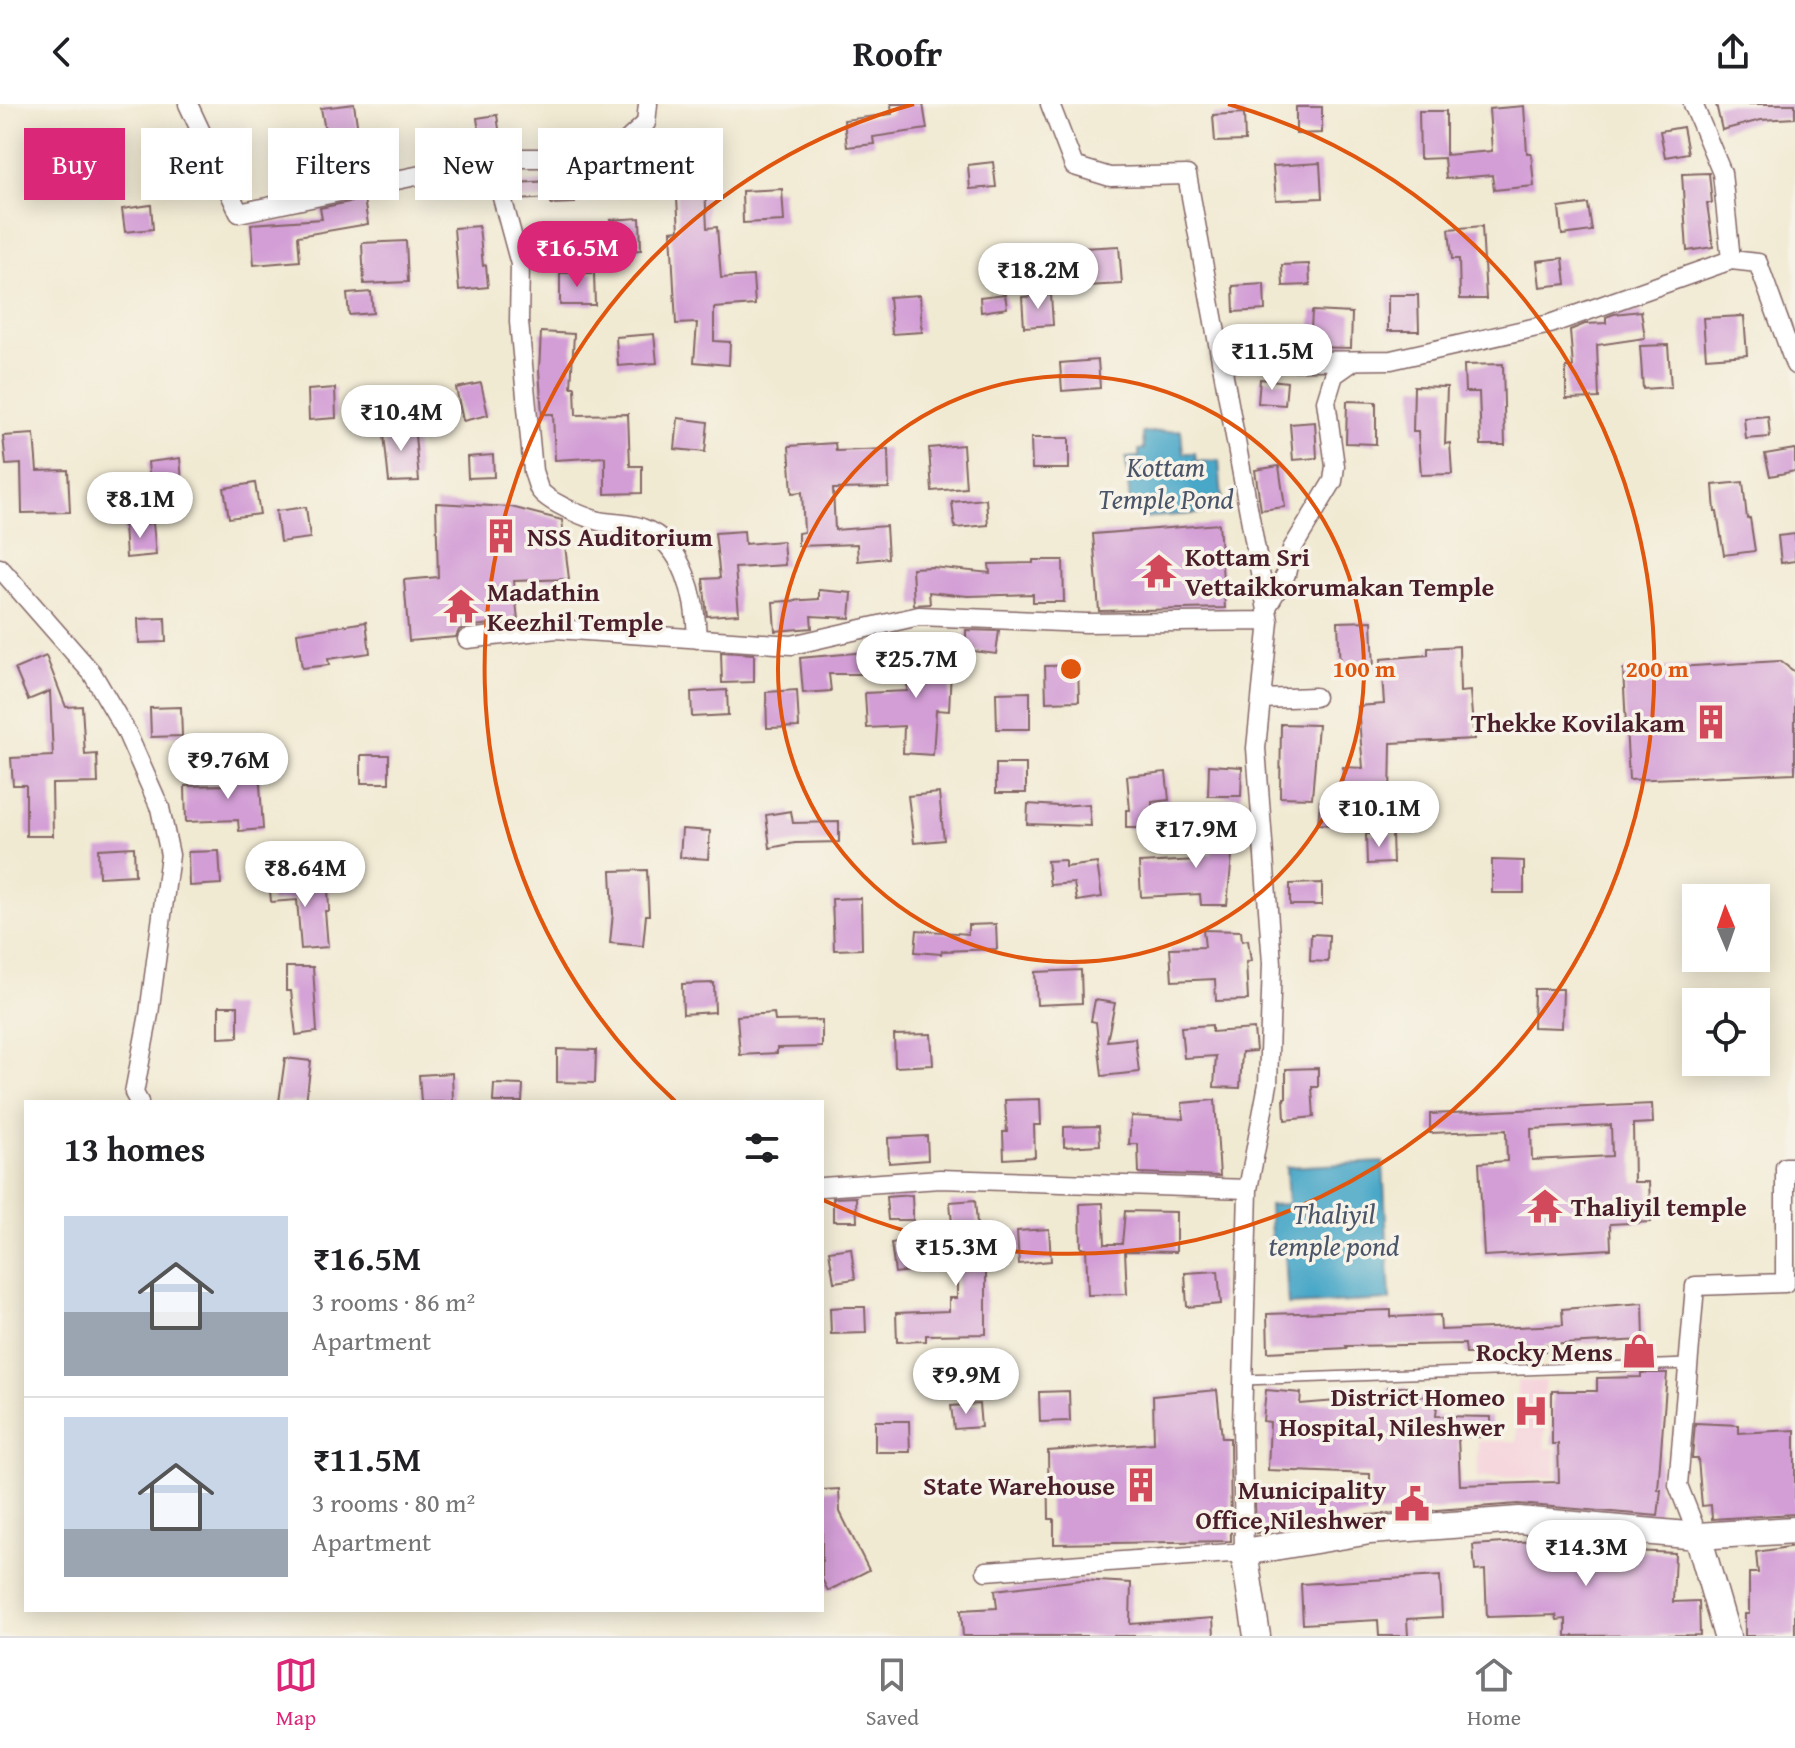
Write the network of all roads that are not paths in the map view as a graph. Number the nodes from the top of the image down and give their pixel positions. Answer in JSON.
{"nodes":[{"id":1,"x":188,"y":104,"type":"edge"},
{"id":2,"x":648,"y":104,"type":"edge"},
{"id":3,"x":1050,"y":104,"type":"edge"},
{"id":4,"x":1693,"y":104,"type":"edge"},
{"id":5,"x":522,"y":158,"type":"edge"},
{"id":6,"x":415,"y":176,"type":"edge"},
{"id":7,"x":503,"y":200,"type":"edge"},
{"id":8,"x":1731,"y":260,"type":"junction"},
{"id":9,"x":1354,"y":361,"type":"junction"},
{"id":10,"x":1221,"y":362,"type":"junction"},
{"id":11,"x":1795,"y":365,"type":"edge"},
{"id":12,"x":0,"y":568,"type":"edge"},
{"id":13,"x":1268,"y":614,"type":"junction"},
{"id":14,"x":467,"y":639,"type":"dead end"},
{"id":15,"x":697,"y":639,"type":"junction"},
{"id":16,"x":1315,"y":697,"type":"dead end"},
{"id":17,"x":1261,"y":699,"type":"junction"},
{"id":18,"x":138,"y":1100,"type":"edge"},
{"id":19,"x":1795,"y":1167,"type":"edge"},
{"id":20,"x":824,"y":1187,"type":"edge"},
{"id":21,"x":1248,"y":1189,"type":"junction"},
{"id":22,"x":1688,"y":1364,"type":"junction"},
{"id":23,"x":1243,"y":1380,"type":"junction"},
{"id":24,"x":1795,"y":1530,"type":"edge"},
{"id":25,"x":1698,"y":1536,"type":"junction"},
{"id":26,"x":1244,"y":1552,"type":"junction"},
{"id":27,"x":986,"y":1571,"type":"dead end"},
{"id":28,"x":1257,"y":1636,"type":"edge"},
{"id":29,"x":1727,"y":1636,"type":"edge"}],
"edges":[{"from":1,"to":6,"type":"street"},
{"from":2,"to":5,"type":"street"},
{"from":3,"to":10,"type":"street"},
{"from":4,"to":8,"type":"street"},
{"from":7,"to":15,"type":"street"},
{"from":8,"to":9,"type":"street"},
{"from":8,"to":11,"type":"street"},
{"from":9,"to":10,"type":"street"},
{"from":9,"to":13,"type":"street"},
{"from":10,"to":13,"type":"street"},
{"from":12,"to":18,"type":"street"},
{"from":13,"to":15,"type":"street"},
{"from":13,"to":17,"type":"street"},
{"from":14,"to":15,"type":"street"},
{"from":16,"to":17,"type":"street"},
{"from":17,"to":21,"type":"street"},
{"from":19,"to":22,"type":"street"},
{"from":20,"to":21,"type":"street"},
{"from":21,"to":23,"type":"street"},
{"from":22,"to":23,"type":"lane"},
{"from":22,"to":25,"type":"street"},
{"from":23,"to":26,"type":"street"},
{"from":24,"to":25,"type":"main road"},
{"from":25,"to":26,"type":"main road"},
{"from":25,"to":29,"type":"main road"},
{"from":26,"to":27,"type":"street"},
{"from":26,"to":28,"type":"main road"}]}
